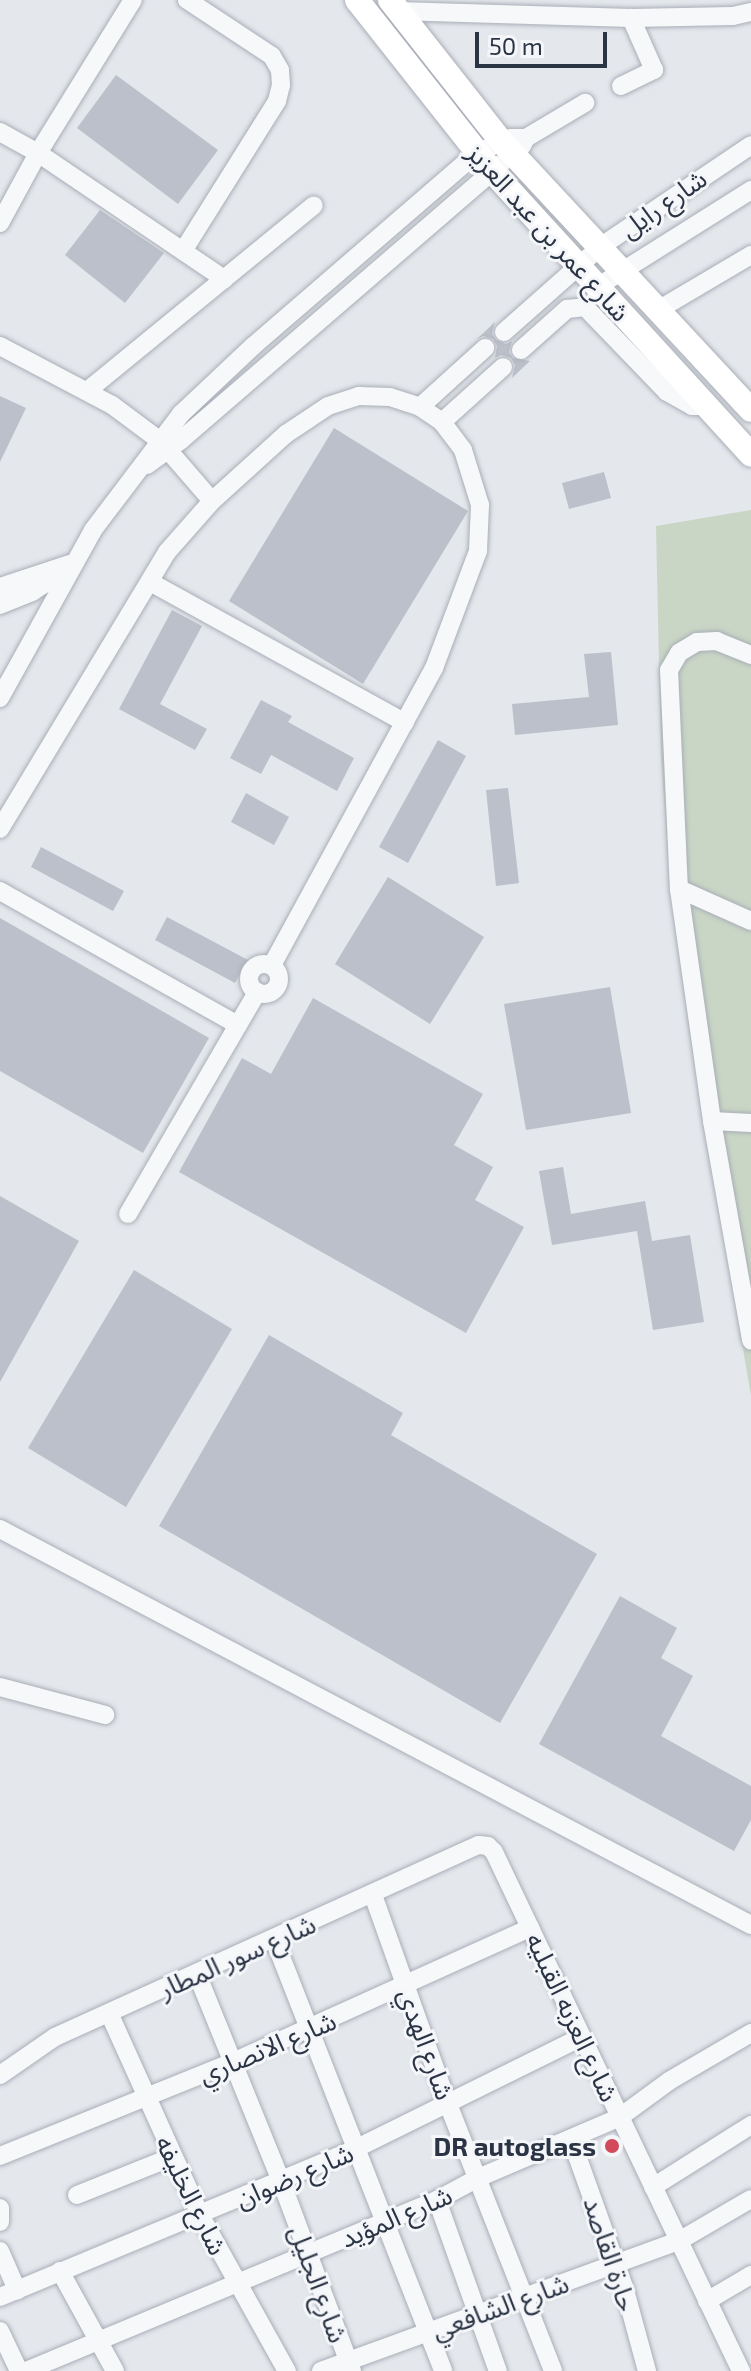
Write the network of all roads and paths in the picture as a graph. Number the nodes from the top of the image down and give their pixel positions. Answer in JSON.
{"nodes":[{"id":1,"x":133,"y":0,"type":"edge"},
{"id":2,"x":187,"y":0,"type":"edge"},
{"id":3,"x":357,"y":0,"type":"edge"},
{"id":4,"x":393,"y":5,"type":"edge"},
{"id":5,"x":751,"y":12,"type":"edge"},
{"id":6,"x":631,"y":18,"type":"junction"},
{"id":7,"x":621,"y":86,"type":"dead end"},
{"id":8,"x":585,"y":103,"type":"dead end"},
{"id":9,"x":0,"y":132,"type":"edge"},
{"id":10,"x":514,"y":145,"type":"junction"},
{"id":11,"x":751,"y":145,"type":"edge"},
{"id":12,"x":38,"y":153,"type":"junction"},
{"id":13,"x":484,"y":162,"type":"junction"},
{"id":14,"x":751,"y":190,"type":"edge"},
{"id":15,"x":420,"y":202,"type":"junction"},
{"id":16,"x":314,"y":205,"type":"dead end"},
{"id":17,"x":435,"y":220,"type":"junction"},
{"id":18,"x":0,"y":223,"type":"edge"},
{"id":19,"x":600,"y":247,"type":"junction"},
{"id":20,"x":183,"y":251,"type":"junction"},
{"id":21,"x":751,"y":255,"type":"edge"},
{"id":22,"x":578,"y":265,"type":"junction"},
{"id":23,"x":622,"y":270,"type":"junction"},
{"id":24,"x":224,"y":279,"type":"junction"},
{"id":25,"x":597,"y":287,"type":"junction"},
{"id":26,"x":658,"y":310,"type":"junction"},
{"id":27,"x":504,"y":332,"type":"dead end"},
{"id":28,"x":0,"y":346,"type":"edge"},
{"id":29,"x":485,"y":348,"type":"dead end"},
{"id":30,"x":521,"y":350,"type":"dead end"},
{"id":31,"x":503,"y":367,"type":"dead end"},
{"id":32,"x":87,"y":391,"type":"junction"},
{"id":33,"x":706,"y":406,"type":"junction"},
{"id":34,"x":420,"y":407,"type":"junction"},
{"id":35,"x":751,"y":410,"type":"edge"},
{"id":36,"x":442,"y":422,"type":"junction"},
{"id":37,"x":163,"y":445,"type":"junction"},
{"id":38,"x":751,"y":455,"type":"edge"},
{"id":39,"x":212,"y":501,"type":"junction"},
{"id":40,"x":73,"y":563,"type":"junction"},
{"id":41,"x":150,"y":582,"type":"junction"},
{"id":42,"x":0,"y":587,"type":"edge"},
{"id":43,"x":0,"y":605,"type":"edge"},
{"id":44,"x":751,"y":655,"type":"edge"},
{"id":45,"x":0,"y":698,"type":"edge"},
{"id":46,"x":405,"y":723,"type":"junction"},
{"id":47,"x":0,"y":829,"type":"edge"},
{"id":48,"x":679,"y":889,"type":"junction"},
{"id":49,"x":0,"y":892,"type":"edge"},
{"id":50,"x":751,"y":921,"type":"edge"},
{"id":51,"x":238,"y":1025,"type":"junction"},
{"id":52,"x":712,"y":1121,"type":"junction"},
{"id":53,"x":751,"y":1123,"type":"edge"},
{"id":54,"x":128,"y":1214,"type":"dead end"},
{"id":55,"x":751,"y":1341,"type":"edge"},
{"id":56,"x":0,"y":1529,"type":"edge"},
{"id":57,"x":0,"y":1687,"type":"edge"},
{"id":58,"x":105,"y":1715,"type":"dead end"},
{"id":59,"x":479,"y":1845,"type":"joint"},
{"id":60,"x":373,"y":1895,"type":"junction"},
{"id":61,"x":751,"y":1925,"type":"edge"},
{"id":62,"x":530,"y":1928,"type":"junction"},
{"id":63,"x":274,"y":1939,"type":"junction"},
{"id":64,"x":197,"y":1974,"type":"junction"},
{"id":65,"x":406,"y":1987,"type":"junction"},
{"id":66,"x":109,"y":2013,"type":"junction"},
{"id":67,"x":309,"y":2029,"type":"junction"},
{"id":68,"x":751,"y":2033,"type":"edge"},
{"id":69,"x":582,"y":2037,"type":"junction"},
{"id":70,"x":233,"y":2062,"type":"junction"},
{"id":71,"x":0,"y":2075,"type":"edge"},
{"id":72,"x":145,"y":2098,"type":"junction"},
{"id":73,"x":448,"y":2104,"type":"junction"},
{"id":74,"x":620,"y":2117,"type":"junction"},
{"id":75,"x":751,"y":2125,"type":"edge"},
{"id":76,"x":571,"y":2139,"type":"junction"},
{"id":77,"x":355,"y":2149,"type":"junction"},
{"id":78,"x":0,"y":2156,"type":"edge"},
{"id":79,"x":172,"y":2157,"type":"junction"},
{"id":80,"x":478,"y":2178,"type":"junction"},
{"id":81,"x":281,"y":2181,"type":"junction"},
{"id":82,"x":653,"y":2187,"type":"junction"},
{"id":83,"x":77,"y":2195,"type":"dead end"},
{"id":84,"x":751,"y":2199,"type":"edge"},
{"id":85,"x":437,"y":2200,"type":"junction"},
{"id":86,"x":0,"y":2208,"type":"edge"},
{"id":87,"x":200,"y":2215,"type":"junction"},
{"id":88,"x":0,"y":2222,"type":"edge"},
{"id":89,"x":384,"y":2222,"type":"junction"},
{"id":90,"x":679,"y":2241,"type":"junction"},
{"id":91,"x":0,"y":2251,"type":"edge"},
{"id":92,"x":307,"y":2254,"type":"junction"},
{"id":93,"x":616,"y":2263,"type":"junction"},
{"id":94,"x":60,"y":2271,"type":"junction"},
{"id":95,"x":751,"y":2275,"type":"edge"},
{"id":96,"x":237,"y":2283,"type":"junction"},
{"id":97,"x":9,"y":2294,"type":"edge"},
{"id":98,"x":523,"y":2297,"type":"junction"},
{"id":99,"x":707,"y":2301,"type":"junction"},
{"id":100,"x":478,"y":2314,"type":"junction"},
{"id":101,"x":0,"y":2331,"type":"edge"},
{"id":102,"x":426,"y":2333,"type":"junction"},
{"id":103,"x":98,"y":2341,"type":"junction"},
{"id":104,"x":751,"y":2347,"type":"edge"},
{"id":105,"x":737,"y":2364,"type":"edge"},
{"id":106,"x":350,"y":2366,"type":"edge"},
{"id":107,"x":19,"y":2371,"type":"edge"},
{"id":108,"x":26,"y":2371,"type":"edge"},
{"id":109,"x":115,"y":2371,"type":"edge"},
{"id":110,"x":287,"y":2371,"type":"edge"},
{"id":111,"x":321,"y":2371,"type":"edge"},
{"id":112,"x":443,"y":2371,"type":"edge"},
{"id":113,"x":498,"y":2371,"type":"edge"},
{"id":114,"x":553,"y":2371,"type":"edge"},
{"id":115,"x":647,"y":2371,"type":"edge"}],
"edges":[{"from":1,"to":12,"type":"street"},
{"from":2,"to":20,"type":"street"},
{"from":3,"to":13,"type":"main road","name":"شارع عمر بن عبد العزيز"},
{"from":4,"to":6,"type":"street"},
{"from":4,"to":10,"type":"main road","name":"شارع عمر بن عبد العزيز"},
{"from":5,"to":6,"type":"street"},
{"from":6,"to":7,"type":"street"},
{"from":8,"to":10,"type":"street"},
{"from":9,"to":12,"type":"street"},
{"from":10,"to":13,"type":"street"},
{"from":10,"to":19,"type":"main road","name":"شارع عمر بن عبد العزيز"},
{"from":11,"to":19,"type":"street","name":"شارع رايل"},
{"from":12,"to":18,"type":"street"},
{"from":12,"to":20,"type":"street"},
{"from":13,"to":15,"type":"street"},
{"from":13,"to":17,"type":"street"},
{"from":13,"to":22,"type":"main road","name":"شارع عمر بن عبد العزيز"},
{"from":14,"to":23,"type":"street","name":"شارع رايل"},
{"from":15,"to":17,"type":"street"},
{"from":15,"to":37,"type":"street"},
{"from":16,"to":24,"type":"street"},
{"from":17,"to":37,"type":"street"},
{"from":19,"to":22,"type":"street","name":"شارع رايل"},
{"from":19,"to":23,"type":"main road","name":"شارع عمر بن عبد العزيز"},
{"from":20,"to":24,"type":"street"},
{"from":21,"to":26,"type":"street"},
{"from":22,"to":25,"type":"main road","name":"شارع عمر بن عبد العزيز"},
{"from":22,"to":27,"type":"street","name":"شارع رايل"},
{"from":23,"to":25,"type":"street","name":"شارع رايل"},
{"from":23,"to":26,"type":"main road","name":"شارع عمر بن عبد العزيز"},
{"from":24,"to":32,"type":"street"},
{"from":25,"to":33,"type":"main road","name":"شارع عمر بن عبد العزيز"},
{"from":26,"to":35,"type":"main road","name":"شارع عمر بن عبد العزيز"},
{"from":28,"to":32,"type":"street"},
{"from":29,"to":34,"type":"street"},
{"from":30,"to":33,"type":"street"},
{"from":31,"to":36,"type":"street"},
{"from":32,"to":37,"type":"street"},
{"from":33,"to":38,"type":"main road","name":"شارع عمر بن عبد العزيز"},
{"from":34,"to":36,"type":"street"},
{"from":34,"to":39,"type":"street"},
{"from":36,"to":46,"type":"street"},
{"from":37,"to":39,"type":"street"},
{"from":37,"to":40,"type":"street"},
{"from":39,"to":41,"type":"street"},
{"from":40,"to":42,"type":"street"},
{"from":40,"to":43,"type":"street"},
{"from":40,"to":45,"type":"street"},
{"from":41,"to":46,"type":"street"},
{"from":41,"to":47,"type":"street"},
{"from":44,"to":48,"type":"street"},
{"from":46,"to":51,"type":"street"},
{"from":48,"to":50,"type":"street"},
{"from":48,"to":52,"type":"street"},
{"from":49,"to":51,"type":"street"},
{"from":51,"to":54,"type":"street"},
{"from":52,"to":53,"type":"street"},
{"from":52,"to":55,"type":"street"},
{"from":56,"to":61,"type":"street"},
{"from":57,"to":58,"type":"street"},
{"from":59,"to":60,"type":"street","name":"شارع سور المطار"},
{"from":59,"to":62,"type":"street","name":"شارع العزبه القبليه"},
{"from":60,"to":63,"type":"street","name":"شارع سور المطار"},
{"from":60,"to":65,"type":"street","name":"شارع الهدي"},
{"from":62,"to":65,"type":"street","name":"شارع الانصاري"},
{"from":62,"to":69,"type":"street","name":"شارع العزبه القبليه"},
{"from":63,"to":64,"type":"street","name":"شارع سور المطار"},
{"from":63,"to":67,"type":"street"},
{"from":64,"to":66,"type":"street","name":"شارع سور المطار"},
{"from":64,"to":70,"type":"street","name":"شارع الجليل"},
{"from":65,"to":67,"type":"street","name":"شارع الانصاري"},
{"from":65,"to":73,"type":"street","name":"شارع الهدي"},
{"from":66,"to":71,"type":"street","name":"شارع سور المطار"},
{"from":66,"to":72,"type":"street","name":"شارع الخليفه"},
{"from":67,"to":70,"type":"street","name":"شارع الانصاري"},
{"from":67,"to":77,"type":"street"},
{"from":68,"to":74,"type":"street","name":"شارع المؤيد"},
{"from":69,"to":73,"type":"street","name":"شارع رضوان"},
{"from":69,"to":74,"type":"street","name":"شارع العزبه القبليه"},
{"from":70,"to":72,"type":"street","name":"شارع الانصاري"},
{"from":70,"to":81,"type":"street","name":"شارع الجليل"},
{"from":72,"to":78,"type":"street","name":"شارع الانصاري"},
{"from":72,"to":79,"type":"street","name":"شارع الخليفه"},
{"from":73,"to":77,"type":"street","name":"شارع رضوان"},
{"from":73,"to":80,"type":"street","name":"شارع الهدي"},
{"from":74,"to":76,"type":"street","name":"شارع المؤيد"},
{"from":74,"to":82,"type":"street","name":"شارع العزبه القبليه"},
{"from":75,"to":82,"type":"street"},
{"from":76,"to":80,"type":"street","name":"شارع المؤيد"},
{"from":76,"to":93,"type":"street","name":"حارة القاصد"},
{"from":77,"to":81,"type":"street","name":"شارع رضوان"},
{"from":77,"to":89,"type":"street"},
{"from":79,"to":83,"type":"street"},
{"from":79,"to":87,"type":"street","name":"شارع الخليفه"},
{"from":80,"to":85,"type":"street","name":"شارع المؤيد"},
{"from":80,"to":98,"type":"street","name":"شارع الهدي"},
{"from":81,"to":87,"type":"street","name":"شارع رضوان"},
{"from":81,"to":92,"type":"street","name":"شارع الجليل"},
{"from":82,"to":90,"type":"street","name":"شارع العزبه القبليه"},
{"from":84,"to":90,"type":"street","name":"شارع الشافعي"},
{"from":85,"to":89,"type":"street","name":"شارع المؤيد"},
{"from":85,"to":100,"type":"street"},
{"from":86,"to":88,"type":"street"},
{"from":87,"to":94,"type":"street","name":"شارع رضوان"},
{"from":87,"to":96,"type":"street","name":"شارع الخليفه"},
{"from":89,"to":92,"type":"street","name":"شارع المؤيد"},
{"from":89,"to":102,"type":"street"},
{"from":90,"to":93,"type":"street","name":"شارع الشافعي"},
{"from":90,"to":99,"type":"street","name":"شارع العزبه القبليه"},
{"from":91,"to":97,"type":"street"},
{"from":92,"to":96,"type":"street","name":"شارع المؤيد"},
{"from":92,"to":106,"type":"street","name":"شارع الجليل"},
{"from":93,"to":98,"type":"street","name":"شارع الشافعي"},
{"from":93,"to":115,"type":"street","name":"حارة القاصد"},
{"from":94,"to":97,"type":"street","name":"شارع رضوان"},
{"from":94,"to":103,"type":"street"},
{"from":95,"to":99,"type":"street"},
{"from":96,"to":103,"type":"street","name":"شارع المؤيد"},
{"from":96,"to":110,"type":"street","name":"شارع الخليفه"},
{"from":98,"to":100,"type":"street","name":"شارع الشافعي"},
{"from":98,"to":114,"type":"street","name":"شارع الهدي"},
{"from":99,"to":105,"type":"street","name":"شارع العزبه القبليه"},
{"from":100,"to":102,"type":"street","name":"شارع الشافعي"},
{"from":100,"to":113,"type":"street"},
{"from":101,"to":107,"type":"street"},
{"from":102,"to":106,"type":"street","name":"شارع الشافعي"},
{"from":102,"to":112,"type":"street"},
{"from":103,"to":108,"type":"street","name":"شارع المؤيد"},
{"from":103,"to":109,"type":"street"},
{"from":104,"to":105,"type":"street"},
{"from":106,"to":111,"type":"street","name":"شارع الشافعي"}]}
